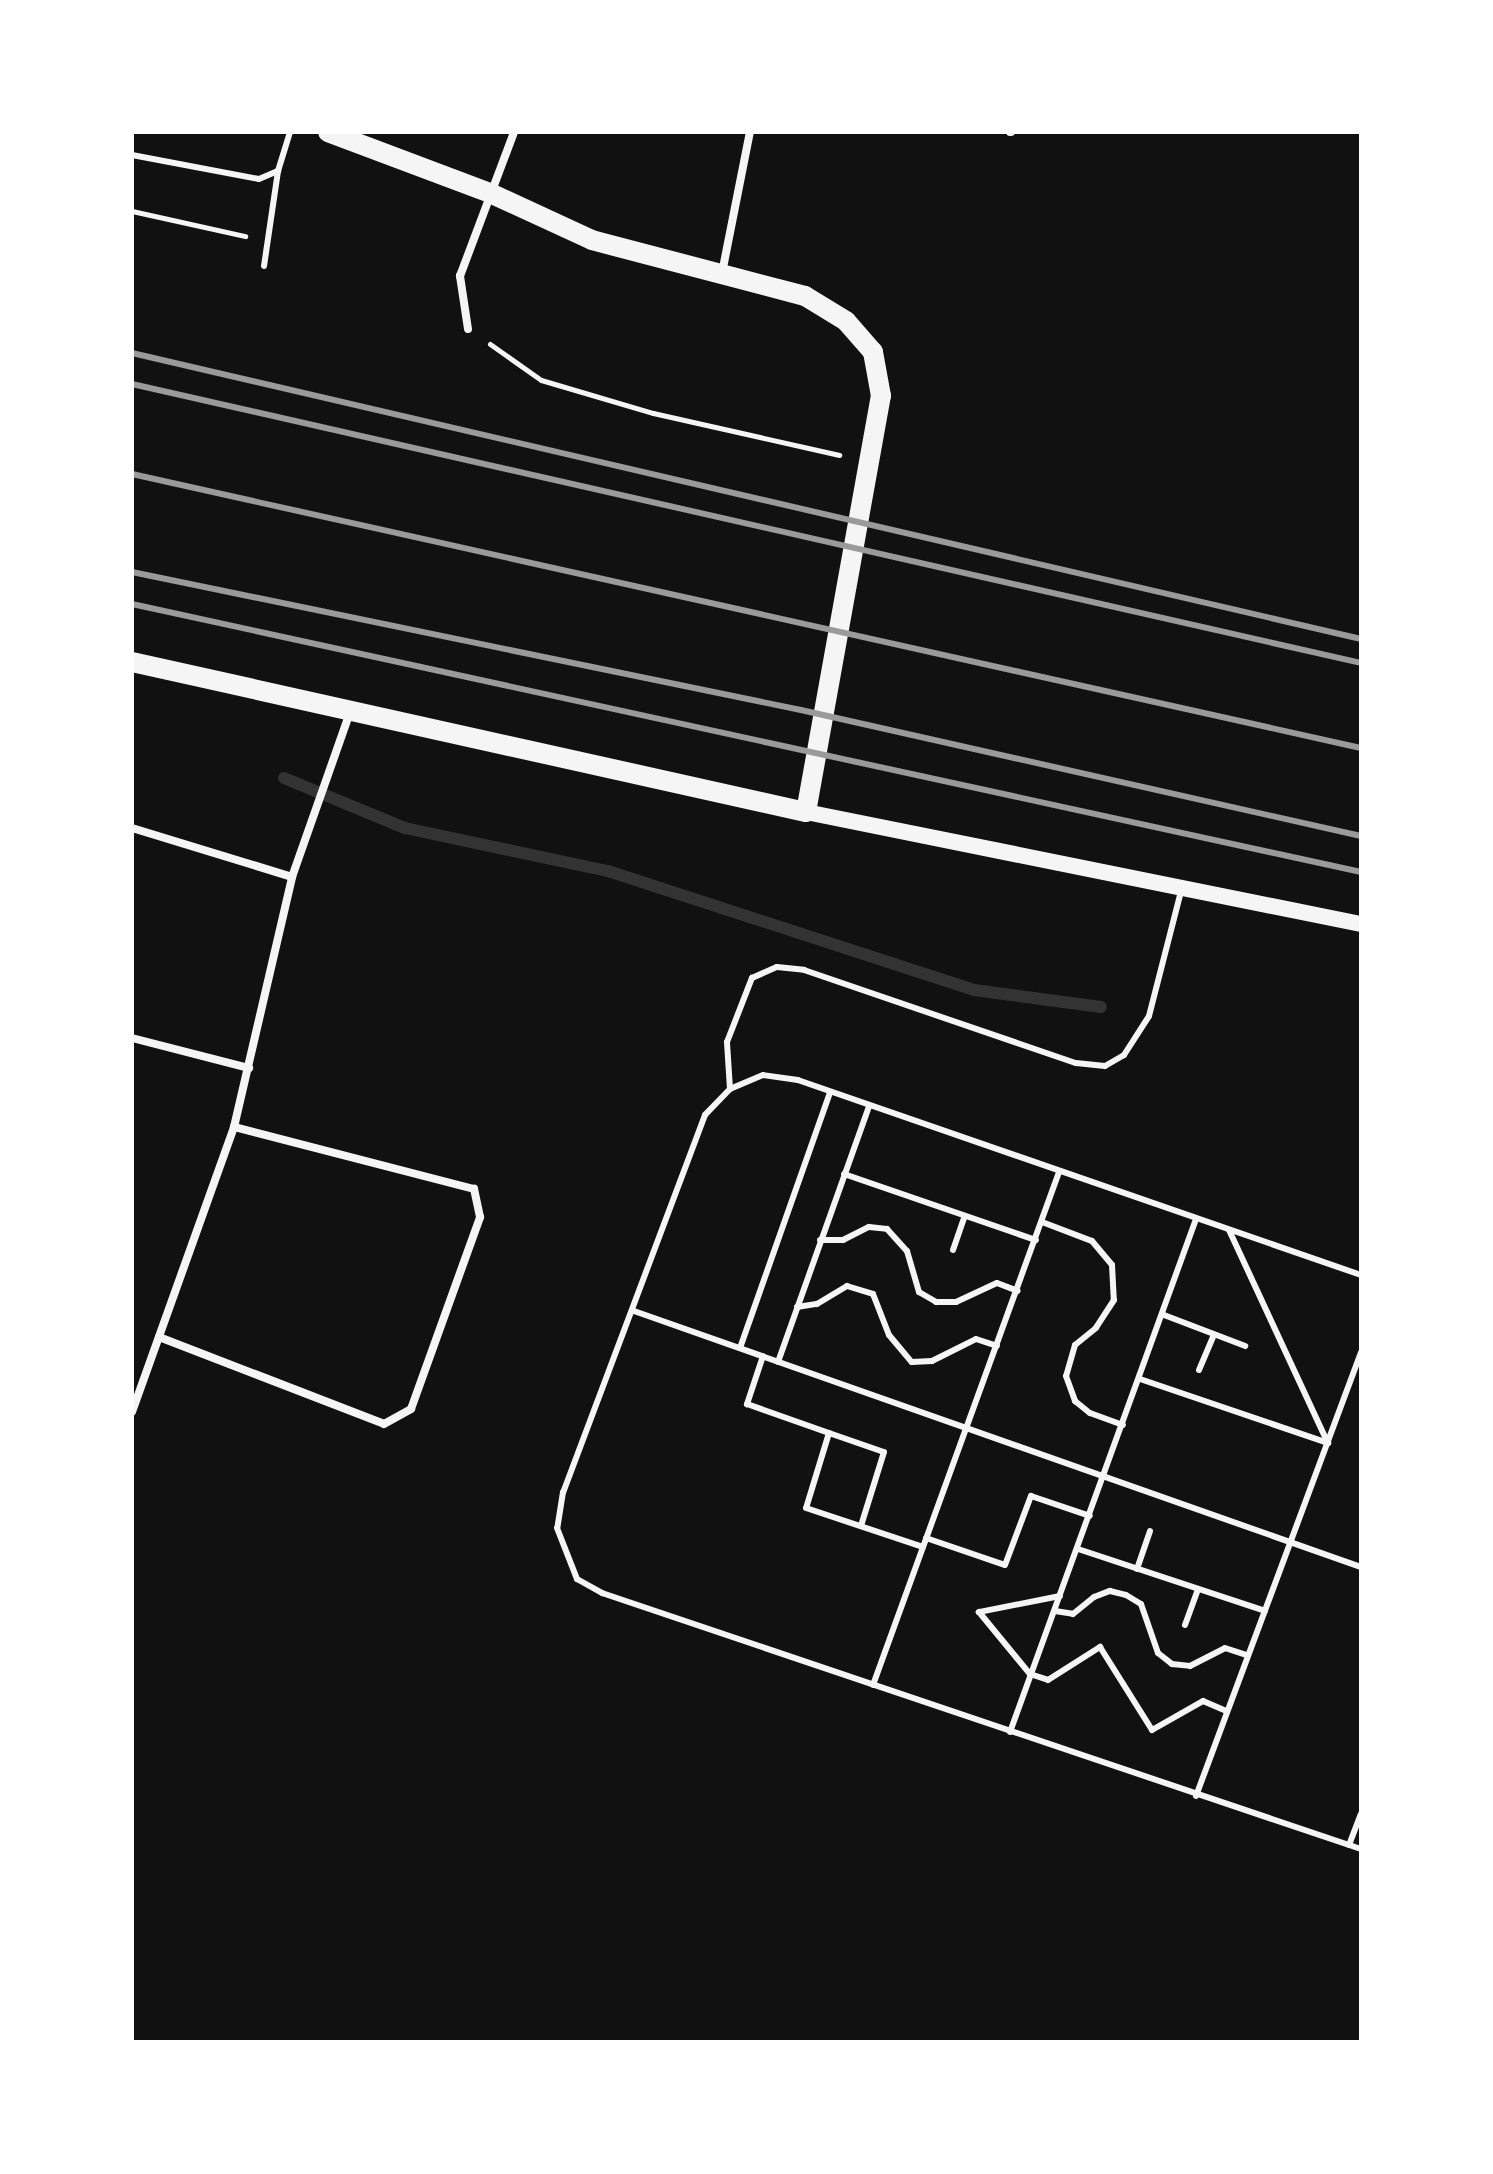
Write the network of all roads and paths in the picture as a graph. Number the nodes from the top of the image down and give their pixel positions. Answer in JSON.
{"nodes":[{"id":1,"x":290,"y":132,"type":"edge"},
{"id":2,"x":328,"y":132,"type":"edge"},
{"id":3,"x":514,"y":132,"type":"edge"},
{"id":4,"x":750,"y":132,"type":"edge"},
{"id":5,"x":132,"y":155,"type":"edge"},
{"id":6,"x":278,"y":171,"type":"junction"},
{"id":7,"x":490,"y":193,"type":"junction"},
{"id":8,"x":132,"y":211,"type":"edge"},
{"id":9,"x":250,"y":237,"type":"dead end"},
{"id":10,"x":264,"y":266,"type":"dead end"},
{"id":11,"x":722,"y":274,"type":"junction"},
{"id":12,"x":468,"y":329,"type":"joint"},
{"id":13,"x":871,"y":463,"type":"junction"},
{"id":14,"x":132,"y":662,"type":"edge"},
{"id":15,"x":350,"y":712,"type":"junction"},
{"id":16,"x":806,"y":812,"type":"junction"},
{"id":17,"x":132,"y":828,"type":"edge"},
{"id":18,"x":292,"y":877,"type":"junction"},
{"id":19,"x":1181,"y":887,"type":"junction"},
{"id":20,"x":1361,"y":924,"type":"edge"},
{"id":21,"x":132,"y":1038,"type":"edge"},
{"id":22,"x":249,"y":1068,"type":"junction"},
{"id":23,"x":730,"y":1089,"type":"junction"},
{"id":24,"x":830,"y":1092,"type":"junction"},
{"id":25,"x":869,"y":1106,"type":"junction"},
{"id":26,"x":234,"y":1127,"type":"junction"},
{"id":27,"x":1059,"y":1172,"type":"junction"},
{"id":28,"x":844,"y":1174,"type":"junction"},
{"id":29,"x":965,"y":1216,"type":"junction"},
{"id":30,"x":1196,"y":1219,"type":"junction"},
{"id":31,"x":1042,"y":1222,"type":"junction"},
{"id":32,"x":1229,"y":1230,"type":"junction"},
{"id":33,"x":820,"y":1240,"type":"junction"},
{"id":34,"x":1036,"y":1240,"type":"junction"},
{"id":35,"x":953,"y":1250,"type":"dead end"},
{"id":36,"x":1361,"y":1275,"type":"edge"},
{"id":37,"x":1018,"y":1291,"type":"junction"},
{"id":38,"x":797,"y":1307,"type":"junction"},
{"id":39,"x":634,"y":1311,"type":"junction"},
{"id":40,"x":1164,"y":1315,"type":"junction"},
{"id":41,"x":1214,"y":1335,"type":"junction"},
{"id":42,"x":159,"y":1337,"type":"junction"},
{"id":43,"x":997,"y":1346,"type":"junction"},
{"id":44,"x":1245,"y":1346,"type":"dead end"},
{"id":45,"x":740,"y":1348,"type":"junction"},
{"id":46,"x":1361,"y":1352,"type":"edge"},
{"id":47,"x":763,"y":1356,"type":"junction"},
{"id":48,"x":778,"y":1362,"type":"junction"},
{"id":49,"x":1199,"y":1370,"type":"dead end"},
{"id":50,"x":1140,"y":1379,"type":"junction"},
{"id":51,"x":132,"y":1412,"type":"edge"},
{"id":52,"x":1123,"y":1425,"type":"junction"},
{"id":53,"x":966,"y":1428,"type":"junction"},
{"id":54,"x":829,"y":1433,"type":"junction"},
{"id":55,"x":1328,"y":1443,"type":"junction"},
{"id":56,"x":1105,"y":1476,"type":"junction"},
{"id":57,"x":1090,"y":1516,"type":"junction"},
{"id":58,"x":861,"y":1526,"type":"junction"},
{"id":59,"x":1150,"y":1531,"type":"dead end"},
{"id":60,"x":926,"y":1538,"type":"junction"},
{"id":61,"x":1293,"y":1543,"type":"junction"},
{"id":62,"x":923,"y":1547,"type":"junction"},
{"id":63,"x":1078,"y":1549,"type":"junction"},
{"id":64,"x":1361,"y":1567,"type":"edge"},
{"id":65,"x":1137,"y":1569,"type":"junction"},
{"id":66,"x":1198,"y":1589,"type":"junction"},
{"id":67,"x":1060,"y":1596,"type":"junction"},
{"id":68,"x":1055,"y":1611,"type":"junction"},
{"id":69,"x":1265,"y":1611,"type":"junction"},
{"id":70,"x":1185,"y":1625,"type":"dead end"},
{"id":71,"x":1247,"y":1655,"type":"junction"},
{"id":72,"x":1030,"y":1674,"type":"junction"},
{"id":73,"x":873,"y":1685,"type":"junction"},
{"id":74,"x":1227,"y":1711,"type":"junction"},
{"id":75,"x":1010,"y":1732,"type":"junction"},
{"id":76,"x":1196,"y":1796,"type":"junction"},
{"id":77,"x":1361,"y":1814,"type":"edge"},
{"id":78,"x":1349,"y":1845,"type":"junction"},
{"id":79,"x":1361,"y":1849,"type":"edge"}],
"edges":[{"from":1,"to":6,"type":"lane"},
{"from":2,"to":7,"type":"main road"},
{"from":3,"to":7,"type":"street"},
{"from":4,"to":11,"type":"street"},
{"from":5,"to":6,"type":"lane"},
{"from":6,"to":10,"type":"lane"},
{"from":7,"to":11,"type":"main road"},
{"from":7,"to":12,"type":"street"},
{"from":8,"to":9,"type":"path"},
{"from":11,"to":13,"type":"main road"},
{"from":12,"to":13,"type":"path"},
{"from":13,"to":16,"type":"main road"},
{"from":14,"to":15,"type":"main road"},
{"from":15,"to":16,"type":"main road"},
{"from":15,"to":18,"type":"street"},
{"from":16,"to":19,"type":"main road"},
{"from":17,"to":18,"type":"street"},
{"from":18,"to":22,"type":"street"},
{"from":19,"to":20,"type":"main road"},
{"from":19,"to":23,"type":"lane"},
{"from":21,"to":22,"type":"street"},
{"from":22,"to":26,"type":"street"},
{"from":23,"to":24,"type":"lane"},
{"from":23,"to":39,"type":"lane"},
{"from":24,"to":25,"type":"lane"},
{"from":24,"to":45,"type":"lane"},
{"from":25,"to":27,"type":"lane"},
{"from":25,"to":28,"type":"lane"},
{"from":26,"to":42,"type":"street"},
{"from":26,"to":42,"type":"street"},
{"from":27,"to":30,"type":"lane"},
{"from":27,"to":31,"type":"lane"},
{"from":28,"to":29,"type":"lane"},
{"from":28,"to":33,"type":"lane"},
{"from":29,"to":34,"type":"lane"},
{"from":29,"to":35,"type":"lane"},
{"from":30,"to":32,"type":"lane"},
{"from":30,"to":40,"type":"lane"},
{"from":31,"to":34,"type":"lane"},
{"from":31,"to":52,"type":"lane"},
{"from":32,"to":36,"type":"lane"},
{"from":32,"to":55,"type":"lane"},
{"from":33,"to":37,"type":"lane"},
{"from":33,"to":38,"type":"lane"},
{"from":34,"to":37,"type":"lane"},
{"from":37,"to":43,"type":"lane"},
{"from":38,"to":43,"type":"lane"},
{"from":38,"to":48,"type":"lane"},
{"from":39,"to":45,"type":"lane"},
{"from":39,"to":73,"type":"lane"},
{"from":40,"to":41,"type":"lane"},
{"from":40,"to":50,"type":"lane"},
{"from":41,"to":44,"type":"lane"},
{"from":41,"to":49,"type":"lane"},
{"from":42,"to":51,"type":"street"},
{"from":43,"to":53,"type":"lane"},
{"from":45,"to":47,"type":"lane"},
{"from":46,"to":55,"type":"lane"},
{"from":47,"to":48,"type":"lane"},
{"from":47,"to":54,"type":"lane"},
{"from":48,"to":53,"type":"lane"},
{"from":50,"to":52,"type":"lane"},
{"from":50,"to":55,"type":"lane"},
{"from":52,"to":56,"type":"lane"},
{"from":53,"to":56,"type":"lane"},
{"from":53,"to":60,"type":"lane"},
{"from":54,"to":58,"type":"lane"},
{"from":54,"to":58,"type":"lane"},
{"from":55,"to":61,"type":"lane"},
{"from":56,"to":57,"type":"lane"},
{"from":56,"to":61,"type":"lane"},
{"from":57,"to":60,"type":"lane"},
{"from":57,"to":63,"type":"lane"},
{"from":58,"to":62,"type":"lane"},
{"from":59,"to":65,"type":"lane"},
{"from":60,"to":62,"type":"lane"},
{"from":61,"to":64,"type":"lane"},
{"from":61,"to":69,"type":"lane"},
{"from":62,"to":73,"type":"lane"},
{"from":63,"to":65,"type":"lane"},
{"from":63,"to":67,"type":"lane"},
{"from":65,"to":66,"type":"lane"},
{"from":66,"to":69,"type":"lane"},
{"from":66,"to":70,"type":"lane"},
{"from":67,"to":68,"type":"lane"},
{"from":67,"to":72,"type":"lane"},
{"from":68,"to":71,"type":"lane"},
{"from":68,"to":72,"type":"lane"},
{"from":69,"to":71,"type":"lane"},
{"from":71,"to":74,"type":"lane"},
{"from":72,"to":74,"type":"lane"},
{"from":72,"to":75,"type":"lane"},
{"from":73,"to":75,"type":"lane"},
{"from":74,"to":76,"type":"lane"},
{"from":75,"to":76,"type":"lane"},
{"from":76,"to":78,"type":"lane"},
{"from":77,"to":78,"type":"lane"},
{"from":78,"to":79,"type":"lane"}]}
